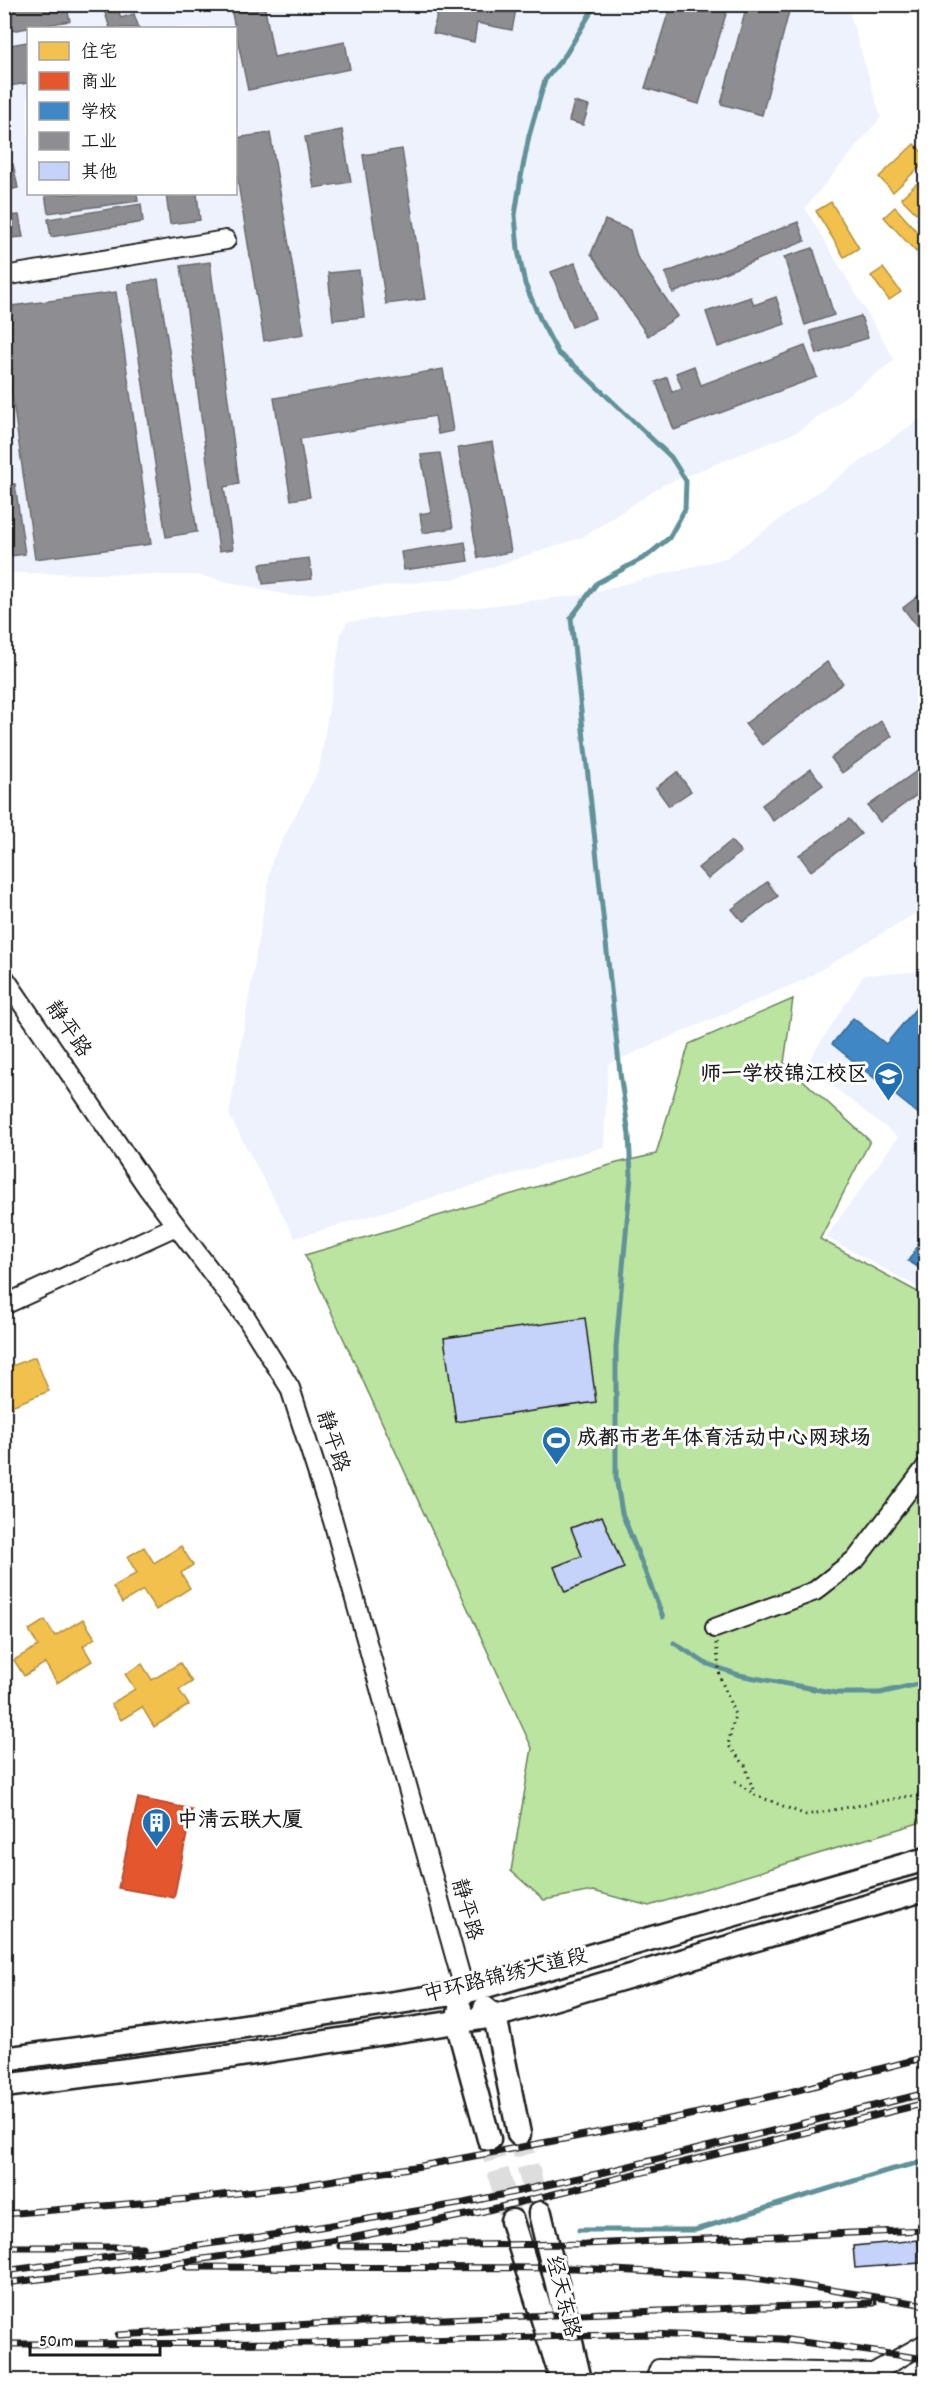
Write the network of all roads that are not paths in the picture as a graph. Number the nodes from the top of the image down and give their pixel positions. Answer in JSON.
{"nodes":[{"id":1,"x":226,"y":240,"type":"dead end"},
{"id":2,"x":4,"y":276,"type":"edge"},
{"id":3,"x":4,"y":977,"type":"edge"},
{"id":4,"x":176,"y":1226,"type":"junction"},
{"id":5,"x":4,"y":1305,"type":"edge"},
{"id":6,"x":926,"y":1467,"type":"edge"},
{"id":7,"x":715,"y":1628,"type":"dead end"},
{"id":8,"x":926,"y":1859,"type":"edge"},
{"id":9,"x":926,"y":1889,"type":"edge"},
{"id":10,"x":465,"y":1992,"type":"junction"},
{"id":11,"x":495,"y":2016,"type":"junction"},
{"id":12,"x":457,"y":2022,"type":"junction"},
{"id":13,"x":4,"y":2059,"type":"edge"},
{"id":14,"x":4,"y":2086,"type":"edge"},
{"id":15,"x":519,"y":2134,"type":"tunnel mouth"},
{"id":16,"x":489,"y":2139,"type":"tunnel mouth"},
{"id":17,"x":540,"y":2213,"type":"tunnel mouth"},
{"id":18,"x":512,"y":2221,"type":"tunnel mouth"},
{"id":19,"x":926,"y":2343,"type":"edge"},
{"id":20,"x":562,"y":2380,"type":"edge"},
{"id":21,"x":580,"y":2380,"type":"edge"},
{"id":22,"x":655,"y":2380,"type":"edge"}],
"edges":[{"from":1,"to":2,"type":"street"},
{"from":3,"to":4,"type":"street","name":"静平路"},
{"from":4,"to":5,"type":"street"},
{"from":4,"to":10,"type":"street","name":"静平路"},
{"from":6,"to":7,"type":"street"},
{"from":8,"to":10,"type":"main road","name":"中环路锦绣大道段"},
{"from":9,"to":11,"type":"main road","name":"中环路锦绣大道段"},
{"from":10,"to":11,"type":"main road"},
{"from":10,"to":12,"type":"main road"},
{"from":10,"to":13,"type":"main road","name":"中环路锦绣大道段"},
{"from":11,"to":12,"type":"main road","name":"中环路锦绣大道段"},
{"from":11,"to":15,"type":"main road"},
{"from":12,"to":14,"type":"main road","name":"中环路锦绣大道段"},
{"from":12,"to":16,"type":"main road"},
{"from":17,"to":21,"type":"main road","name":"经天东路"},
{"from":18,"to":20,"type":"main road","name":"经天东路"},
{"from":19,"to":22,"type":"street"}]}
